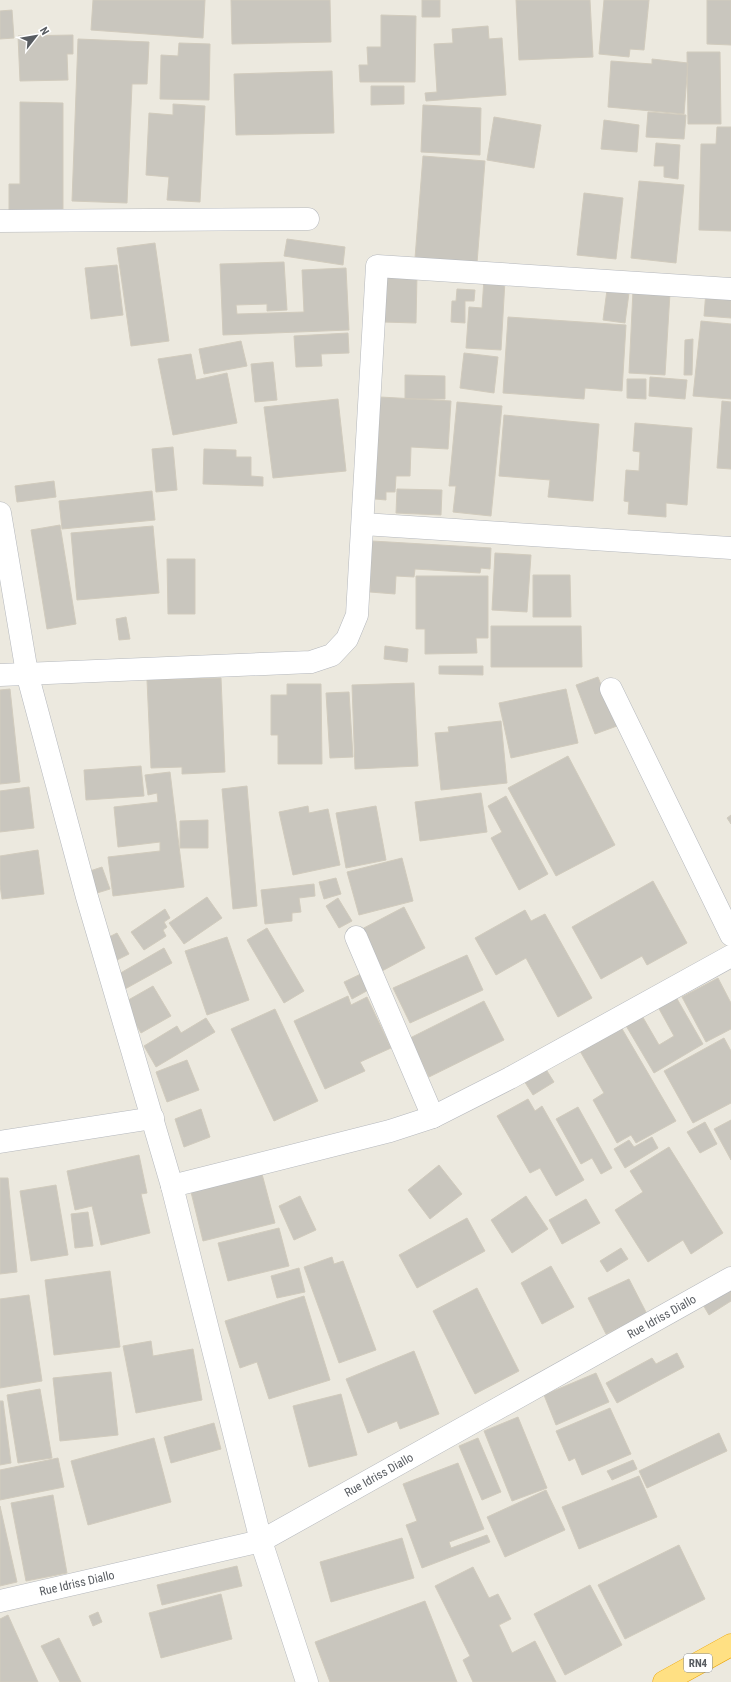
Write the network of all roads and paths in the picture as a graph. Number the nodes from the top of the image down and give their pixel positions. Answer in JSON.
{"nodes":[{"id":1,"x":308,"y":219,"type":"dead end"},
{"id":2,"x":0,"y":221,"type":"edge"},
{"id":3,"x":731,"y":289,"type":"edge"},
{"id":4,"x":0,"y":513,"type":"edge"},
{"id":5,"x":363,"y":524,"type":"junction"},
{"id":6,"x":731,"y":548,"type":"edge"},
{"id":7,"x":27,"y":673,"type":"junction"},
{"id":8,"x":0,"y":675,"type":"edge"},
{"id":9,"x":611,"y":689,"type":"dead end"},
{"id":10,"x":731,"y":935,"type":"edge"},
{"id":11,"x":356,"y":937,"type":"dead end"},
{"id":12,"x":731,"y":956,"type":"edge"},
{"id":13,"x":433,"y":1117,"type":"junction"},
{"id":14,"x":153,"y":1118,"type":"junction"},
{"id":15,"x":0,"y":1142,"type":"edge"},
{"id":16,"x":172,"y":1186,"type":"junction"},
{"id":17,"x":731,"y":1278,"type":"edge"},
{"id":18,"x":261,"y":1541,"type":"junction"},
{"id":19,"x":0,"y":1601,"type":"edge"},
{"id":20,"x":731,"y":1645,"type":"edge"},
{"id":21,"x":307,"y":1682,"type":"edge"},
{"id":22,"x":664,"y":1682,"type":"edge"}],
"edges":[{"from":1,"to":2,"type":"street"},
{"from":3,"to":5,"type":"street"},
{"from":4,"to":7,"type":"street"},
{"from":5,"to":6,"type":"street"},
{"from":5,"to":7,"type":"street"},
{"from":7,"to":8,"type":"street"},
{"from":7,"to":14,"type":"street"},
{"from":9,"to":10,"type":"street"},
{"from":11,"to":13,"type":"street"},
{"from":12,"to":13,"type":"street"},
{"from":13,"to":16,"type":"street"},
{"from":14,"to":15,"type":"street"},
{"from":14,"to":16,"type":"street"},
{"from":16,"to":18,"type":"street"},
{"from":17,"to":18,"type":"street","name":"Rue Idriss Diallo"},
{"from":18,"to":19,"type":"street","name":"Rue Idriss Diallo"},
{"from":18,"to":21,"type":"street"},
{"from":20,"to":22,"type":"highway","number":"RN4"}]}
